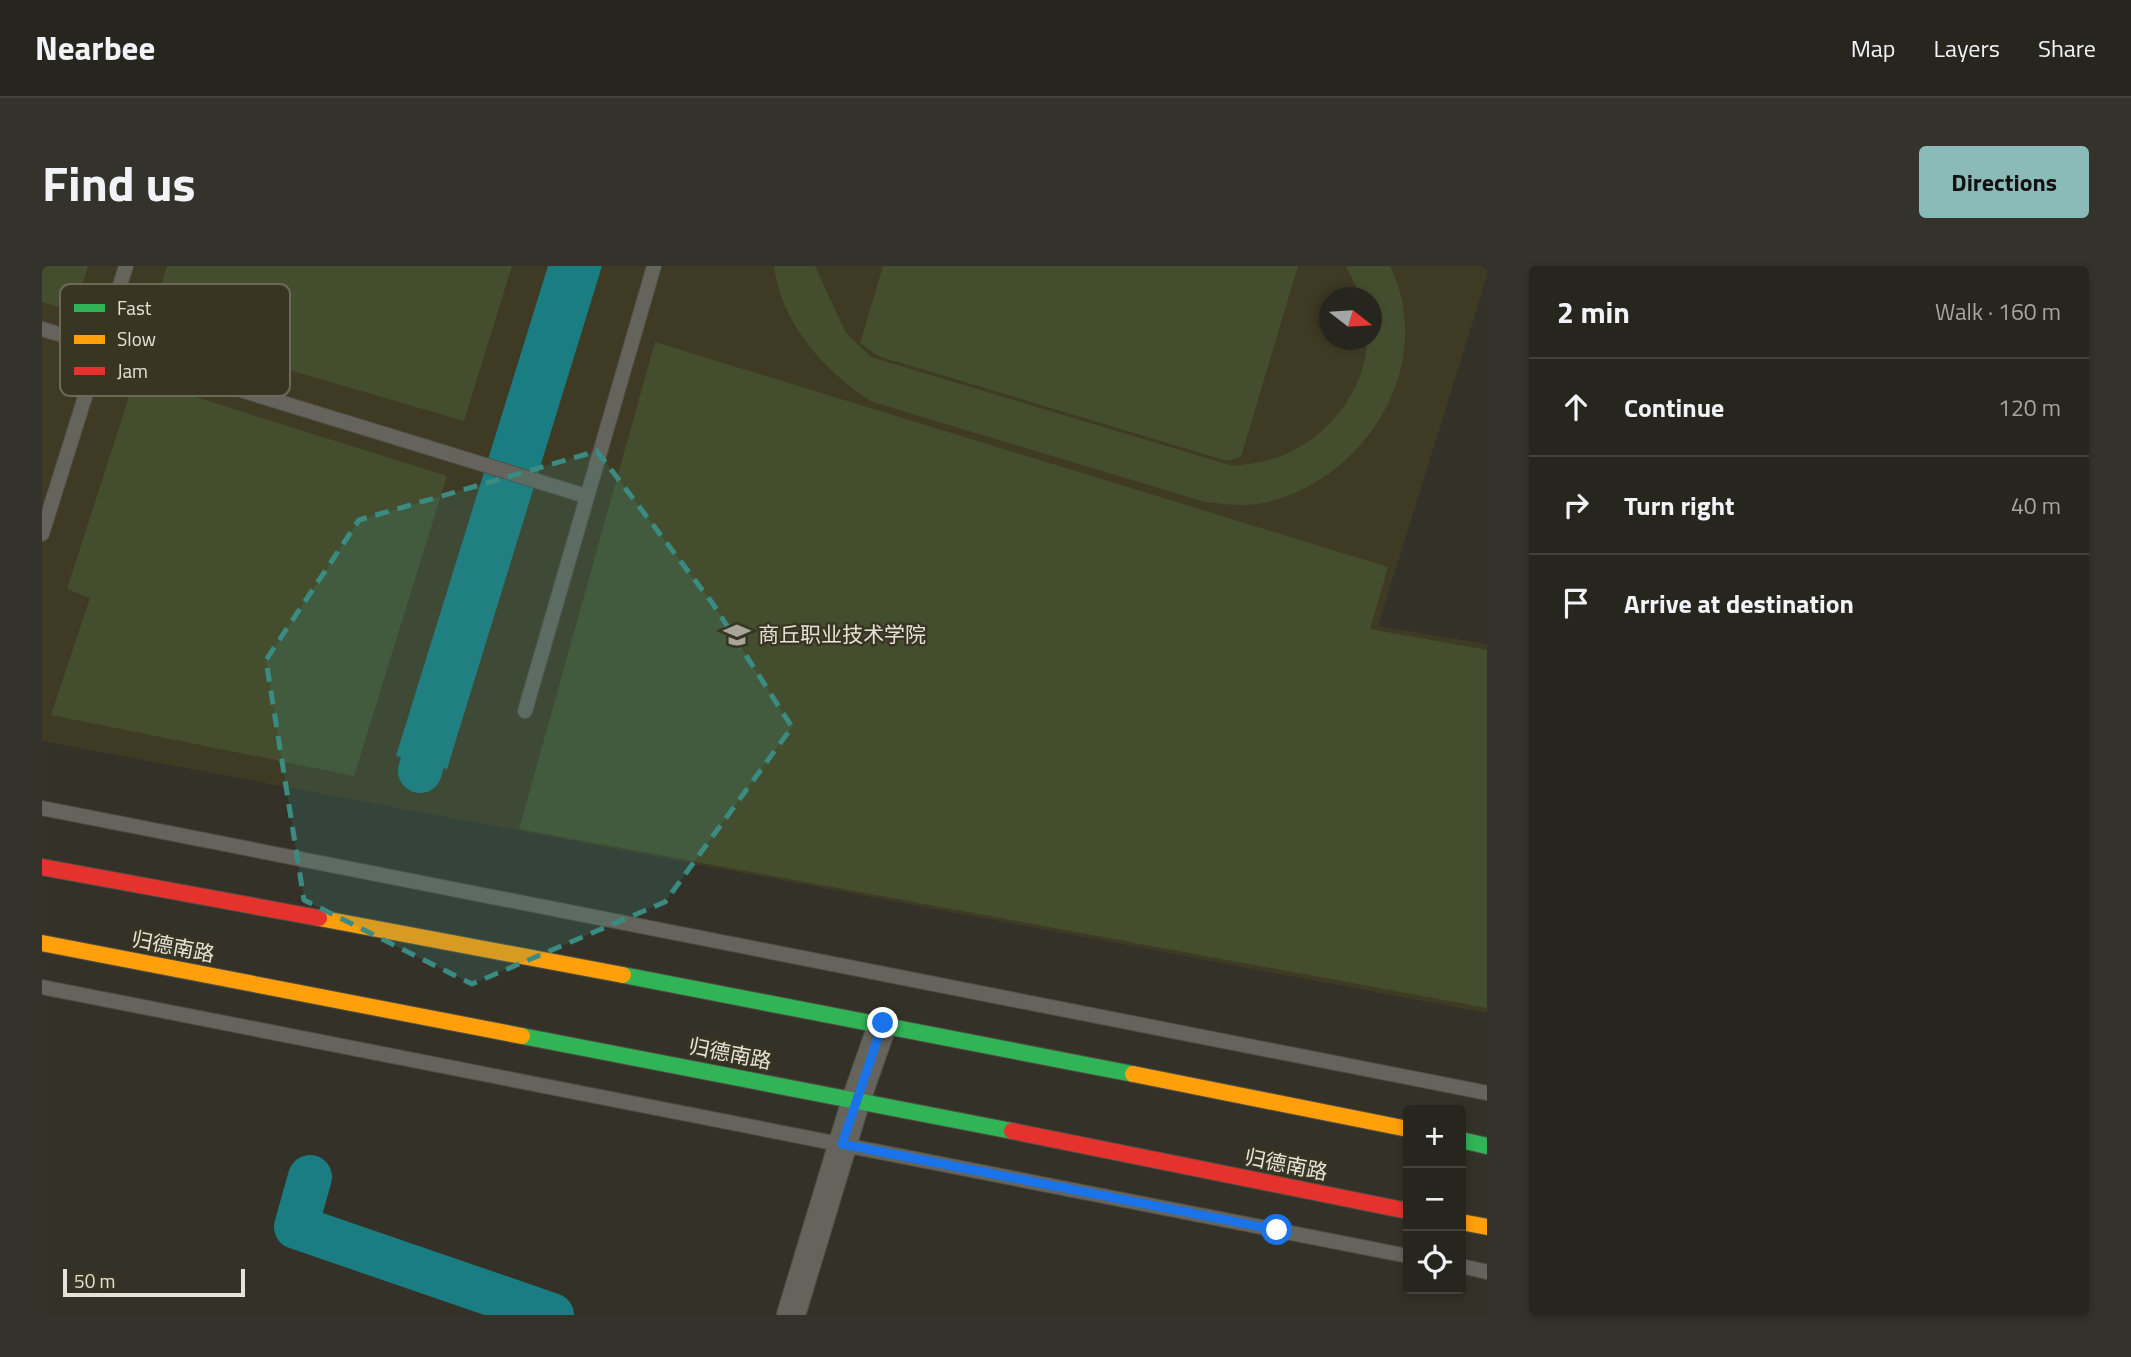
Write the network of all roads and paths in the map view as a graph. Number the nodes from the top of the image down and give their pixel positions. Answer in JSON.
{"nodes":[{"id":1,"x":126,"y":266,"type":"edge"},
{"id":2,"x":654,"y":266,"type":"edge"},
{"id":3,"x":120,"y":284,"type":"edge"},
{"id":4,"x":42,"y":329,"type":"edge"},
{"id":5,"x":60,"y":334,"type":"edge"},
{"id":6,"x":86,"y":396,"type":"edge"},
{"id":7,"x":259,"y":396,"type":"edge"},
{"id":8,"x":586,"y":496,"type":"junction"},
{"id":9,"x":42,"y":534,"type":"edge"},
{"id":10,"x":525,"y":711,"type":"dead end"},
{"id":11,"x":42,"y":808,"type":"edge"},
{"id":12,"x":42,"y":867,"type":"edge"},
{"id":13,"x":42,"y":943,"type":"edge"},
{"id":14,"x":42,"y":987,"type":"edge"},
{"id":15,"x":883,"y":1023,"type":"junction"},
{"id":16,"x":1487,"y":1093,"type":"edge"},
{"id":17,"x":856,"y":1100,"type":"junction"},
{"id":18,"x":1403,"y":1128,"type":"edge"},
{"id":19,"x":1466,"y":1141,"type":"edge"},
{"id":20,"x":842,"y":1144,"type":"junction"},
{"id":21,"x":1487,"y":1146,"type":"edge"},
{"id":22,"x":1403,"y":1210,"type":"edge"},
{"id":23,"x":1466,"y":1223,"type":"edge"},
{"id":24,"x":1487,"y":1227,"type":"edge"},
{"id":25,"x":1403,"y":1255,"type":"edge"},
{"id":26,"x":1466,"y":1267,"type":"edge"},
{"id":27,"x":1487,"y":1272,"type":"edge"},
{"id":28,"x":791,"y":1315,"type":"edge"}],
"edges":[{"from":1,"to":3,"type":"lane"},
{"from":2,"to":8,"type":"lane"},
{"from":4,"to":5,"type":"lane"},
{"from":6,"to":9,"type":"lane"},
{"from":7,"to":8,"type":"lane"},
{"from":8,"to":10,"type":"lane"},
{"from":11,"to":16,"type":"lane"},
{"from":12,"to":15,"type":"highway"},
{"from":13,"to":17,"type":"highway","name":"归德南路"},
{"from":14,"to":20,"type":"lane"},
{"from":15,"to":17,"type":"street"},
{"from":15,"to":18,"type":"highway"},
{"from":17,"to":20,"type":"street"},
{"from":17,"to":22,"type":"highway","name":"归德南路"},
{"from":19,"to":21,"type":"highway"},
{"from":20,"to":25,"type":"lane"},
{"from":20,"to":28,"type":"street"},
{"from":23,"to":24,"type":"highway"},
{"from":26,"to":27,"type":"lane"}]}
